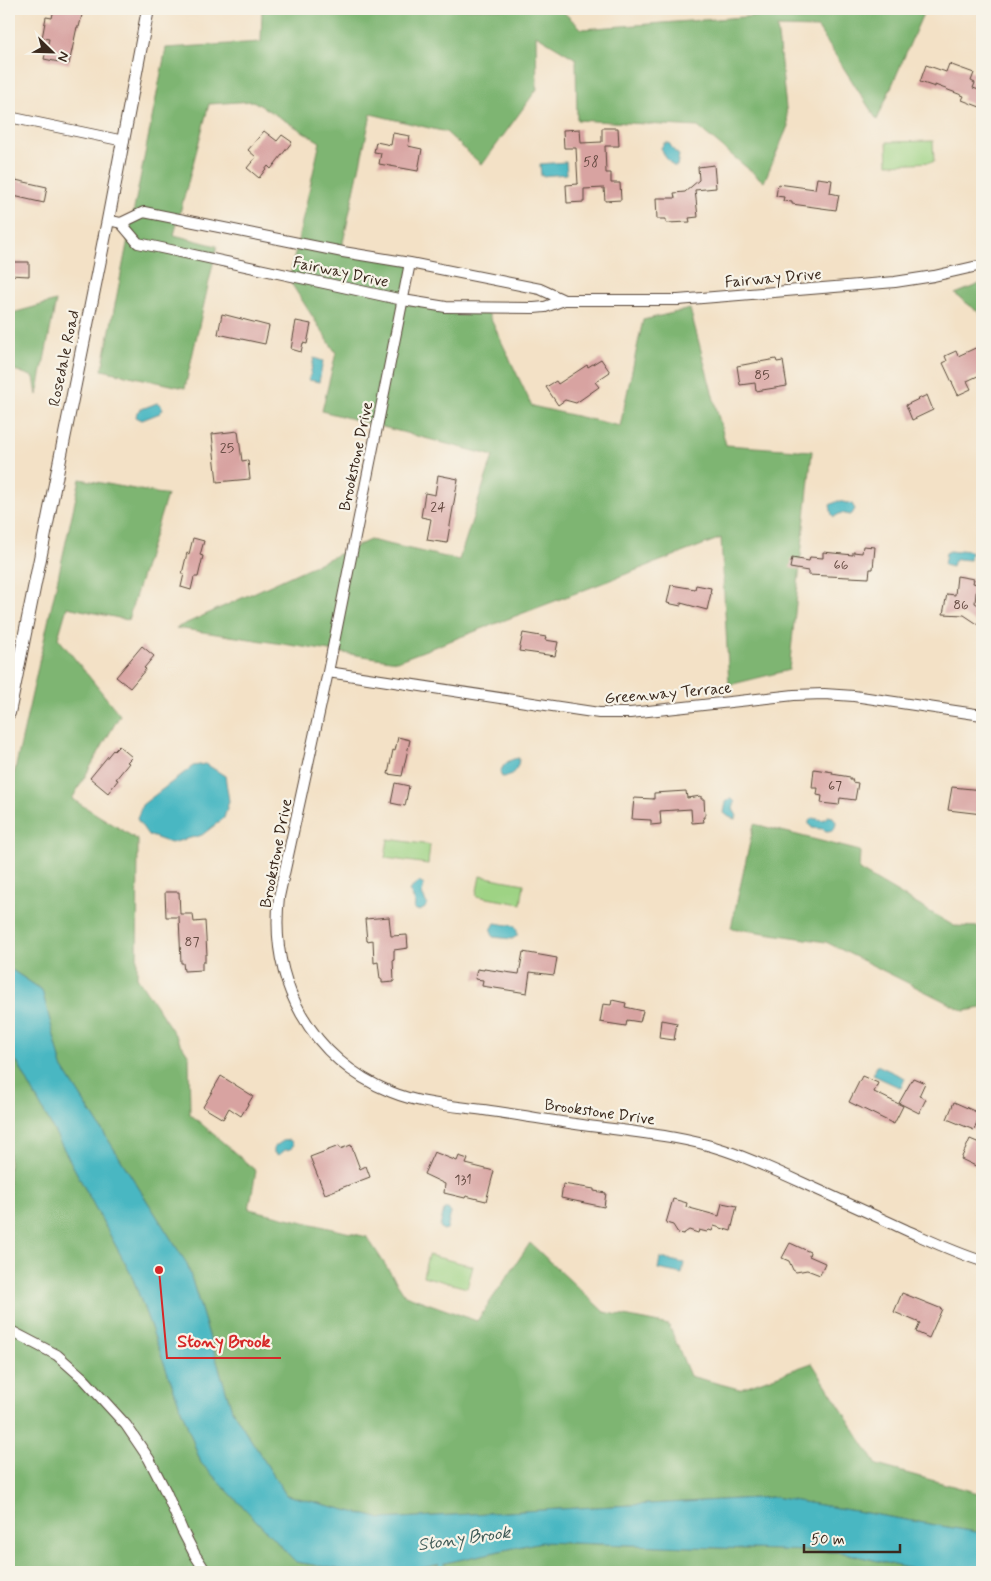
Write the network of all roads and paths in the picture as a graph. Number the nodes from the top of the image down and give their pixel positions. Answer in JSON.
{"nodes":[{"id":1,"x":148,"y":9,"type":"edge"},
{"id":2,"x":9,"y":117,"type":"edge"},
{"id":3,"x":124,"y":141,"type":"junction"},
{"id":4,"x":108,"y":220,"type":"junction"},
{"id":5,"x":121,"y":222,"type":"junction"},
{"id":6,"x":410,"y":263,"type":"junction"},
{"id":7,"x":982,"y":265,"type":"edge"},
{"id":8,"x":403,"y":300,"type":"junction"},
{"id":9,"x":564,"y":300,"type":"junction"},
{"id":10,"x":328,"y":672,"type":"junction"},
{"id":11,"x":9,"y":713,"type":"edge"},
{"id":12,"x":982,"y":715,"type":"edge"},
{"id":13,"x":982,"y":1261,"type":"edge"},
{"id":14,"x":9,"y":1330,"type":"edge"},
{"id":15,"x":206,"y":1572,"type":"edge"}],
"edges":[{"from":1,"to":3,"type":"street","name":"Rosedale Road"},
{"from":2,"to":3,"type":"street"},
{"from":3,"to":4,"type":"street","name":"Rosedale Road"},
{"from":4,"to":5,"type":"street"},
{"from":4,"to":11,"type":"street","name":"Rosedale Road"},
{"from":5,"to":6,"type":"street","name":"Fairway Drive"},
{"from":5,"to":8,"type":"street","name":"Fairway Drive"},
{"from":6,"to":8,"type":"street","name":"Brookstone Drive"},
{"from":6,"to":9,"type":"street","name":"Fairway Drive"},
{"from":7,"to":9,"type":"street","name":"Fairway Drive"},
{"from":8,"to":9,"type":"street","name":"Fairway Drive"},
{"from":8,"to":10,"type":"street","name":"Brookstone Drive"},
{"from":10,"to":12,"type":"street","name":"Greenway Terrace"},
{"from":10,"to":13,"type":"street","name":"Brookstone Drive"},
{"from":14,"to":15,"type":"street"}]}
